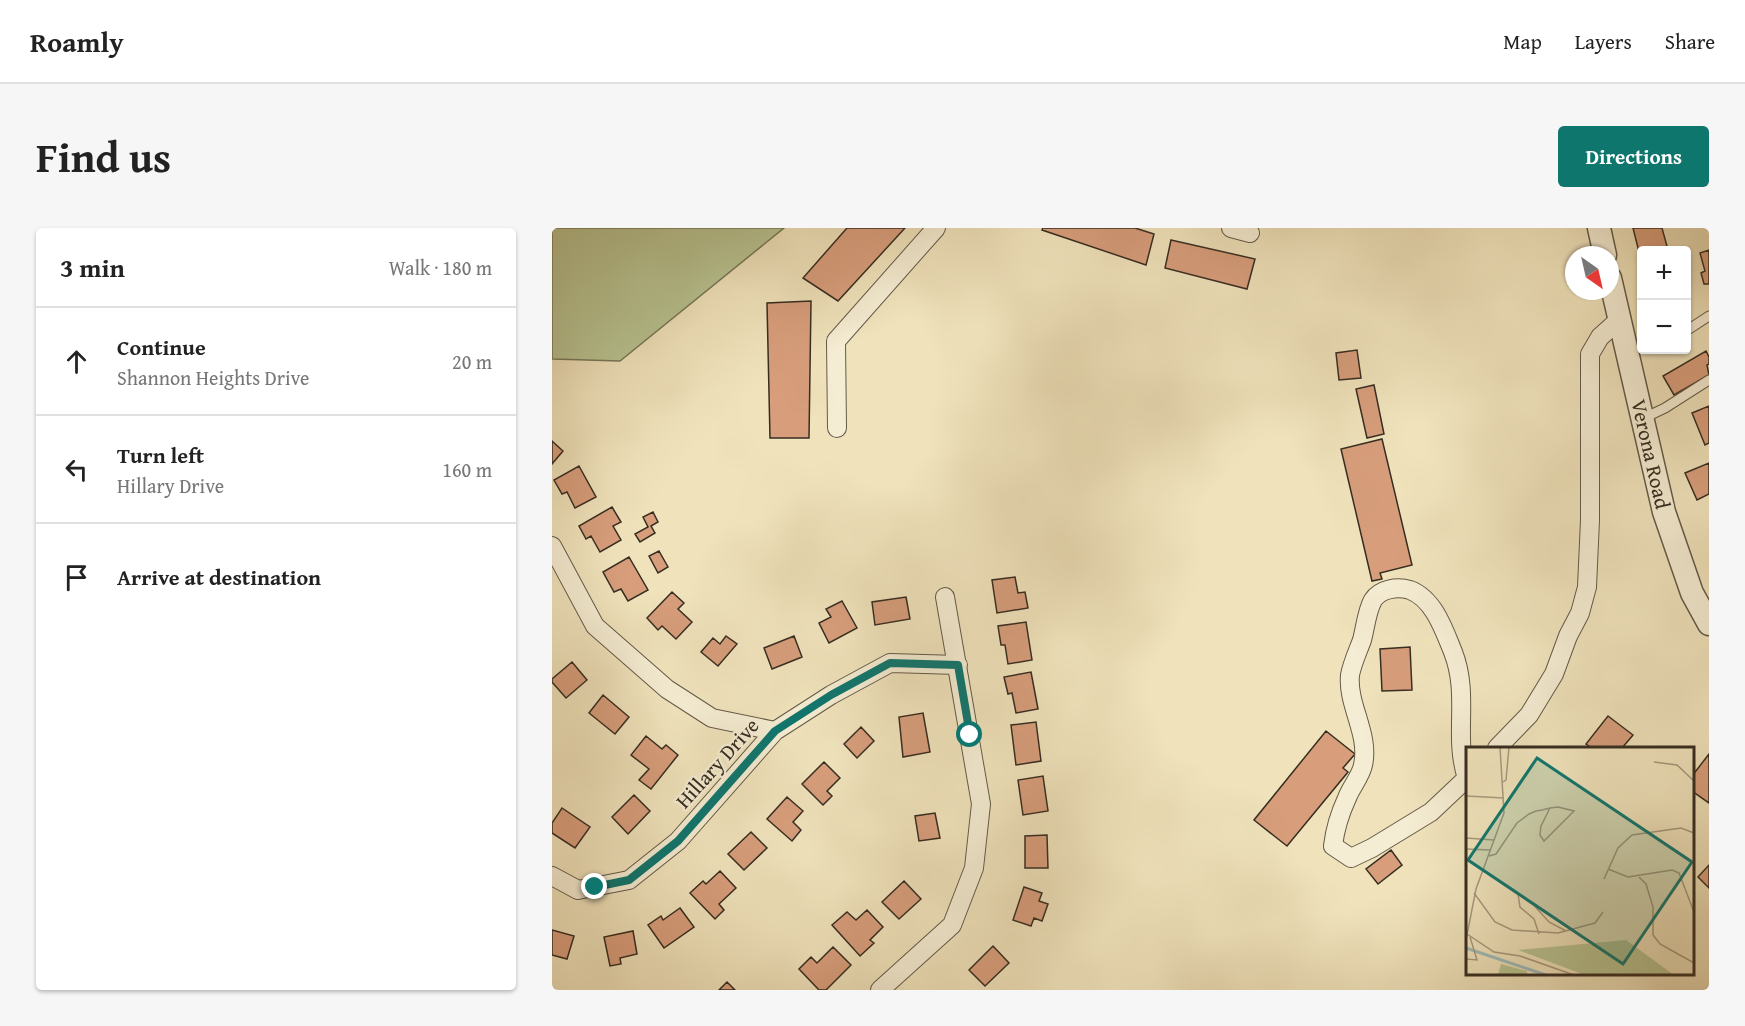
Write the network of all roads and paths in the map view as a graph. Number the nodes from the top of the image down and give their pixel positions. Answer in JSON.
{"nodes":[{"id":1,"x":936,"y":228,"type":"edge"},
{"id":2,"x":1231,"y":228,"type":"edge"},
{"id":3,"x":1599,"y":228,"type":"edge"},
{"id":4,"x":1250,"y":233,"type":"dead end"},
{"id":5,"x":1603,"y":246,"type":"edge"},
{"id":6,"x":1615,"y":300,"type":"edge"},
{"id":7,"x":1709,"y":316,"type":"edge"},
{"id":8,"x":1620,"y":319,"type":"junction"},
{"id":9,"x":1691,"y":328,"type":"edge"},
{"id":10,"x":1709,"y":380,"type":"edge"},
{"id":11,"x":1642,"y":418,"type":"junction"},
{"id":12,"x":837,"y":428,"type":"dead end"},
{"id":13,"x":552,"y":546,"type":"edge"},
{"id":14,"x":945,"y":597,"type":"dead end"},
{"id":15,"x":1709,"y":624,"type":"edge"},
{"id":16,"x":958,"y":665,"type":"junction"},
{"id":17,"x":775,"y":731,"type":"junction"},
{"id":18,"x":1498,"y":747,"type":"edge"},
{"id":19,"x":1466,"y":774,"type":"edge"},
{"id":20,"x":1466,"y":778,"type":"edge"},
{"id":21,"x":552,"y":876,"type":"edge"},
{"id":22,"x":880,"y":990,"type":"edge"}],
"edges":[{"from":1,"to":12,"type":"street"},
{"from":2,"to":4,"type":"street"},
{"from":3,"to":5,"type":"street"},
{"from":6,"to":8,"type":"street","name":"Verona Road"},
{"from":7,"to":9,"type":"lane"},
{"from":8,"to":11,"type":"street","name":"Verona Road"},
{"from":8,"to":18,"type":"street"},
{"from":10,"to":11,"type":"lane"},
{"from":11,"to":15,"type":"street","name":"Verona Road"},
{"from":13,"to":17,"type":"street"},
{"from":14,"to":16,"type":"street"},
{"from":16,"to":17,"type":"street","name":"Hillary Drive"},
{"from":16,"to":22,"type":"street"},
{"from":17,"to":21,"type":"street","name":"Hillary Drive"},
{"from":19,"to":20,"type":"street"}]}
